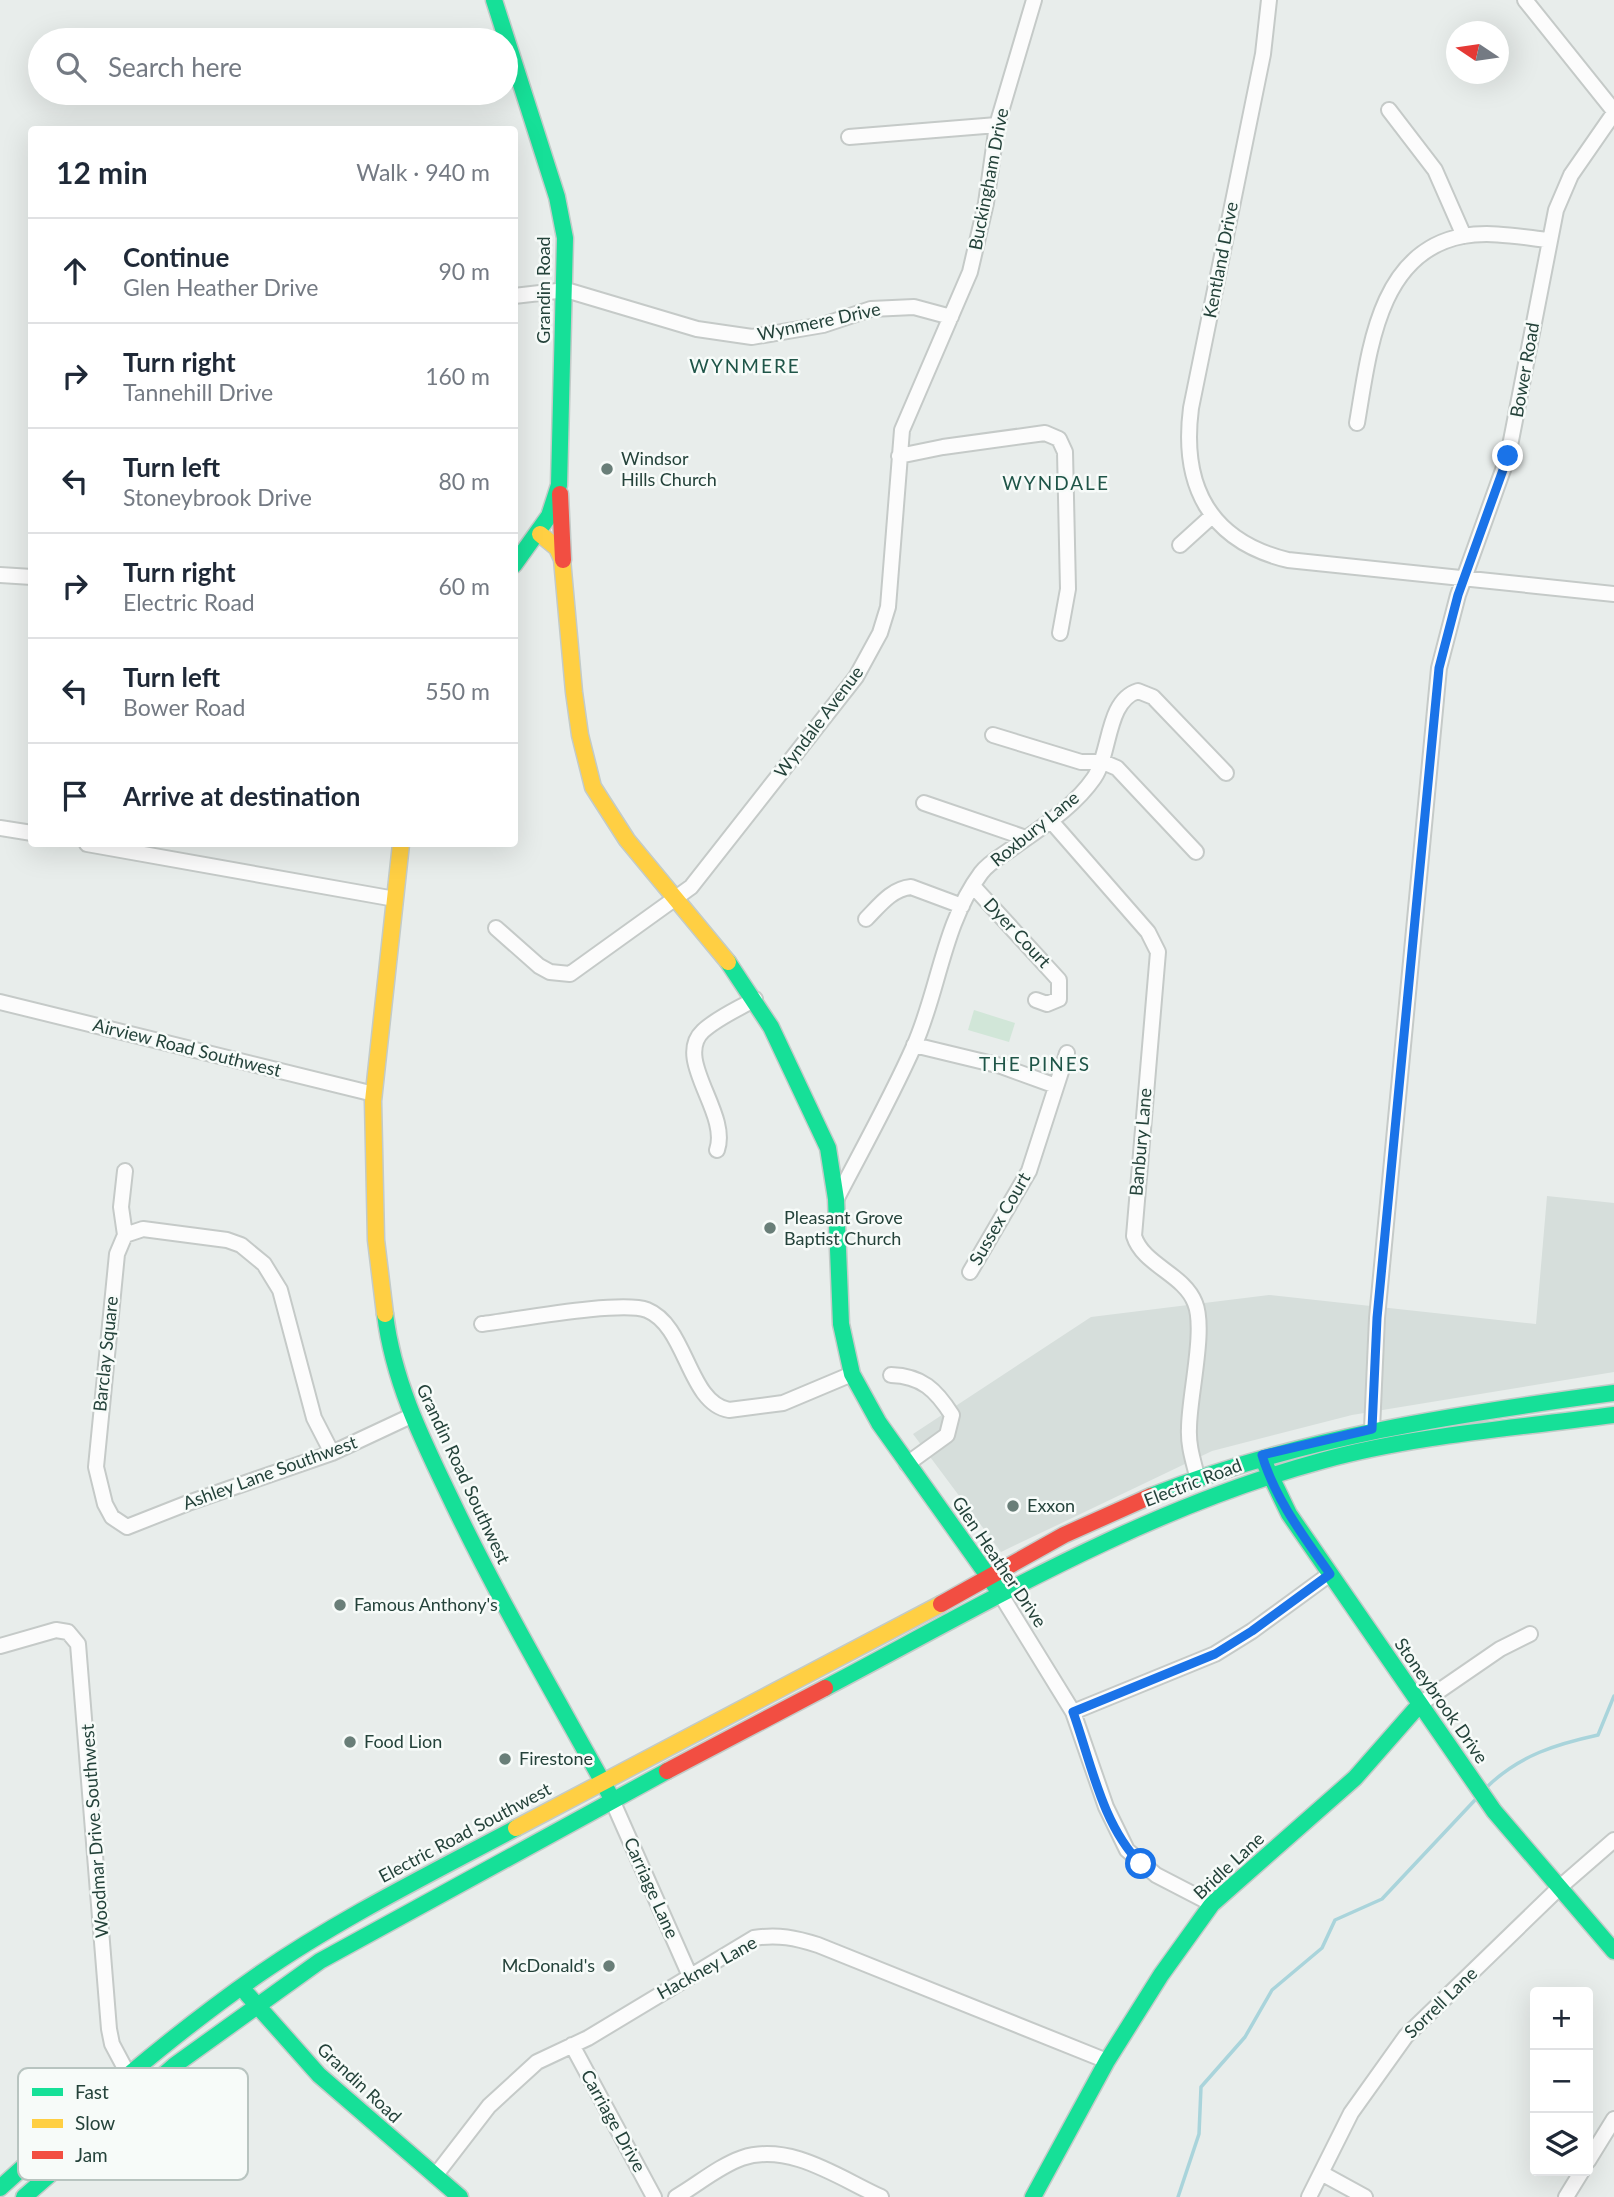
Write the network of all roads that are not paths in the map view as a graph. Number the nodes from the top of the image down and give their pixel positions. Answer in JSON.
{"nodes":[{"id":1,"x":494,"y":0,"type":"edge"},
{"id":2,"x":1034,"y":0,"type":"edge"},
{"id":3,"x":1269,"y":0,"type":"edge"},
{"id":4,"x":1525,"y":0,"type":"edge"},
{"id":5,"x":503,"y":28,"type":"edge"},
{"id":6,"x":518,"y":75,"type":"edge"},
{"id":7,"x":1389,"y":110,"type":"dead end"},
{"id":8,"x":1614,"y":112,"type":"edge"},
{"id":9,"x":997,"y":125,"type":"junction"},
{"id":10,"x":849,"y":137,"type":"dead end"},
{"id":11,"x":1464,"y":236,"type":"junction"},
{"id":12,"x":1548,"y":240,"type":"junction"},
{"id":13,"x":566,"y":290,"type":"junction"},
{"id":14,"x":518,"y":296,"type":"edge"},
{"id":15,"x":951,"y":317,"type":"junction"},
{"id":16,"x":1357,"y":423,"type":"dead end"},
{"id":17,"x":899,"y":456,"type":"junction"},
{"id":18,"x":559,"y":485,"type":"junction"},
{"id":19,"x":1212,"y":516,"type":"junction"},
{"id":20,"x":540,"y":534,"type":"junction"},
{"id":21,"x":1180,"y":545,"type":"dead end"},
{"id":22,"x":518,"y":560,"type":"edge"},
{"id":23,"x":564,"y":565,"type":"junction"},
{"id":24,"x":0,"y":575,"type":"edge"},
{"id":25,"x":28,"y":577,"type":"edge"},
{"id":26,"x":1464,"y":579,"type":"junction"},
{"id":27,"x":1614,"y":594,"type":"edge"},
{"id":28,"x":1060,"y":632,"type":"dead end"},
{"id":29,"x":993,"y":735,"type":"dead end"},
{"id":30,"x":1102,"y":762,"type":"junction"},
{"id":31,"x":1226,"y":773,"type":"dead end"},
{"id":32,"x":924,"y":803,"type":"dead end"},
{"id":33,"x":1051,"y":821,"type":"junction"},
{"id":34,"x":0,"y":828,"type":"edge"},
{"id":35,"x":28,"y":832,"type":"edge"},
{"id":36,"x":1026,"y":838,"type":"junction"},
{"id":37,"x":104,"y":847,"type":"edge"},
{"id":38,"x":401,"y":847,"type":"edge"},
{"id":39,"x":1196,"y":852,"type":"dead end"},
{"id":40,"x":973,"y":886,"type":"junction"},
{"id":41,"x":677,"y":898,"type":"junction"},
{"id":42,"x":395,"y":899,"type":"junction"},
{"id":43,"x":962,"y":906,"type":"junction"},
{"id":44,"x":866,"y":919,"type":"dead end"},
{"id":45,"x":496,"y":928,"type":"dead end"},
{"id":46,"x":755,"y":999,"type":"junction"},
{"id":47,"x":1036,"y":1000,"type":"dead end"},
{"id":48,"x":0,"y":1002,"type":"edge"},
{"id":49,"x":914,"y":1045,"type":"junction"},
{"id":50,"x":1067,"y":1053,"type":"dead end"},
{"id":51,"x":1056,"y":1086,"type":"junction"},
{"id":52,"x":374,"y":1094,"type":"junction"},
{"id":53,"x":717,"y":1150,"type":"dead end"},
{"id":54,"x":125,"y":1171,"type":"dead end"},
{"id":55,"x":836,"y":1199,"type":"junction"},
{"id":56,"x":125,"y":1235,"type":"junction"},
{"id":57,"x":970,"y":1272,"type":"dead end"},
{"id":58,"x":482,"y":1324,"type":"dead end"},
{"id":59,"x":852,"y":1374,"type":"junction"},
{"id":60,"x":891,"y":1375,"type":"dead end"},
{"id":61,"x":1614,"y":1393,"type":"edge"},
{"id":62,"x":1614,"y":1415,"type":"edge"},
{"id":63,"x":411,"y":1416,"type":"junction"},
{"id":64,"x":1372,"y":1429,"type":"junction"},
{"id":65,"x":332,"y":1454,"type":"junction"},
{"id":66,"x":1262,"y":1455,"type":"junction"},
{"id":67,"x":907,"y":1464,"type":"junction"},
{"id":68,"x":1268,"y":1475,"type":"junction"},
{"id":69,"x":1196,"y":1476,"type":"junction"},
{"id":70,"x":127,"y":1527,"type":"joint"},
{"id":71,"x":1330,"y":1574,"type":"junction"},
{"id":72,"x":990,"y":1576,"type":"junction"},
{"id":73,"x":1001,"y":1595,"type":"junction"},
{"id":74,"x":1530,"y":1634,"type":"dead end"},
{"id":75,"x":0,"y":1646,"type":"edge"},
{"id":76,"x":1420,"y":1704,"type":"junction"},
{"id":77,"x":1073,"y":1712,"type":"junction"},
{"id":78,"x":602,"y":1781,"type":"junction"},
{"id":79,"x":612,"y":1800,"type":"junction"},
{"id":80,"x":1614,"y":1840,"type":"edge"},
{"id":81,"x":1560,"y":1887,"type":"junction"},
{"id":82,"x":1212,"y":1904,"type":"junction"},
{"id":83,"x":1614,"y":1951,"type":"edge"},
{"id":84,"x":690,"y":1976,"type":"junction"},
{"id":85,"x":242,"y":1986,"type":"junction"},
{"id":86,"x":255,"y":2005,"type":"junction"},
{"id":87,"x":572,"y":2045,"type":"junction"},
{"id":88,"x":1107,"y":2061,"type":"junction"},
{"id":89,"x":125,"y":2068,"type":"edge"},
{"id":90,"x":136,"y":2068,"type":"edge"},
{"id":91,"x":173,"y":2068,"type":"edge"},
{"id":92,"x":1614,"y":2119,"type":"edge"},
{"id":93,"x":1593,"y":2153,"type":"edge"},
{"id":94,"x":18,"y":2172,"type":"edge"},
{"id":95,"x":1322,"y":2174,"type":"junction"},
{"id":96,"x":435,"y":2176,"type":"junction"},
{"id":97,"x":1579,"y":2176,"type":"edge"},
{"id":98,"x":43,"y":2180,"type":"edge"},
{"id":99,"x":0,"y":2188,"type":"edge"},
{"id":100,"x":24,"y":2197,"type":"edge"},
{"id":101,"x":460,"y":2197,"type":"edge"},
{"id":102,"x":654,"y":2197,"type":"edge"},
{"id":103,"x":676,"y":2197,"type":"edge"},
{"id":104,"x":881,"y":2197,"type":"edge"},
{"id":105,"x":1033,"y":2197,"type":"edge"},
{"id":106,"x":1308,"y":2197,"type":"edge"},
{"id":107,"x":1365,"y":2197,"type":"edge"},
{"id":108,"x":1566,"y":2197,"type":"edge"}],
"edges":[{"from":1,"to":5,"type":"street","name":"Grandin Road"},
{"from":2,"to":9,"type":"street","name":"Buckingham Drive"},
{"from":3,"to":19,"type":"street","name":"Kentland Drive"},
{"from":4,"to":8,"type":"street"},
{"from":6,"to":13,"type":"street","name":"Grandin Road"},
{"from":7,"to":11,"type":"street"},
{"from":8,"to":12,"type":"street","name":"Bower Road"},
{"from":9,"to":10,"type":"street"},
{"from":9,"to":15,"type":"street","name":"Buckingham Drive"},
{"from":11,"to":12,"type":"street"},
{"from":11,"to":16,"type":"street"},
{"from":12,"to":26,"type":"street","name":"Bower Road"},
{"from":13,"to":14,"type":"street"},
{"from":13,"to":15,"type":"street","name":"Wynmere Drive"},
{"from":13,"to":18,"type":"street","name":"Grandin Road"},
{"from":15,"to":17,"type":"street","name":"Wyndale Avenue"},
{"from":17,"to":28,"type":"street"},
{"from":17,"to":41,"type":"street","name":"Wyndale Avenue"},
{"from":18,"to":20,"type":"street"},
{"from":18,"to":23,"type":"street","name":"Glen Heather Drive"},
{"from":19,"to":21,"type":"street"},
{"from":19,"to":26,"type":"street","name":"Kentland Drive"},
{"from":20,"to":22,"type":"street"},
{"from":20,"to":23,"type":"street"},
{"from":23,"to":41,"type":"street","name":"Glen Heather Drive"},
{"from":24,"to":25,"type":"street"},
{"from":26,"to":27,"type":"street","name":"Kentland Drive"},
{"from":26,"to":64,"type":"street","name":"Bower Road"},
{"from":29,"to":30,"type":"street"},
{"from":30,"to":31,"type":"street","name":"Roxbury Lane"},
{"from":30,"to":33,"type":"street","name":"Roxbury Lane"},
{"from":30,"to":39,"type":"street"},
{"from":32,"to":36,"type":"street"},
{"from":33,"to":36,"type":"street","name":"Roxbury Lane"},
{"from":33,"to":69,"type":"street","name":"Banbury Lane"},
{"from":34,"to":35,"type":"street"},
{"from":36,"to":40,"type":"street","name":"Roxbury Lane"},
{"from":37,"to":42,"type":"street"},
{"from":38,"to":42,"type":"street","name":"Grandin Road Southwest"},
{"from":40,"to":43,"type":"street","name":"Roxbury Lane"},
{"from":40,"to":47,"type":"street","name":"Dyer Court"},
{"from":41,"to":45,"type":"street","name":"Wyndale Avenue"},
{"from":41,"to":46,"type":"street","name":"Glen Heather Drive"},
{"from":42,"to":52,"type":"street","name":"Grandin Road Southwest"},
{"from":43,"to":44,"type":"street"},
{"from":43,"to":49,"type":"street","name":"Roxbury Lane"},
{"from":46,"to":53,"type":"street"},
{"from":46,"to":55,"type":"street","name":"Glen Heather Drive"},
{"from":48,"to":52,"type":"street","name":"Airview Road Southwest"},
{"from":49,"to":51,"type":"street"},
{"from":49,"to":55,"type":"street","name":"Roxbury Lane"},
{"from":50,"to":51,"type":"street","name":"Sussex Court"},
{"from":51,"to":57,"type":"street","name":"Sussex Court"},
{"from":52,"to":63,"type":"street","name":"Grandin Road Southwest"},
{"from":54,"to":56,"type":"street","name":"Barclay Square"},
{"from":55,"to":59,"type":"street","name":"Glen Heather Drive"},
{"from":56,"to":65,"type":"street"},
{"from":56,"to":70,"type":"street","name":"Barclay Square"},
{"from":58,"to":59,"type":"street"},
{"from":59,"to":67,"type":"street","name":"Glen Heather Drive"},
{"from":60,"to":67,"type":"street"},
{"from":61,"to":64,"type":"street","name":"Electric Road"},
{"from":62,"to":68,"type":"street","name":"Electric Road"},
{"from":63,"to":65,"type":"street","name":"Ashley Lane Southwest"},
{"from":63,"to":78,"type":"street","name":"Grandin Road Southwest"},
{"from":64,"to":66,"type":"street","name":"Electric Road"},
{"from":65,"to":70,"type":"street","name":"Ashley Lane Southwest"},
{"from":66,"to":68,"type":"street","name":"Stoneybrook Drive"},
{"from":66,"to":69,"type":"street","name":"Electric Road"},
{"from":67,"to":72,"type":"street","name":"Glen Heather Drive"},
{"from":68,"to":71,"type":"street","name":"Stoneybrook Drive"},
{"from":68,"to":73,"type":"street","name":"Electric Road"},
{"from":69,"to":72,"type":"street","name":"Electric Road"},
{"from":71,"to":76,"type":"street","name":"Stoneybrook Drive"},
{"from":71,"to":77,"type":"street"},
{"from":72,"to":73,"type":"street","name":"Glen Heather Drive"},
{"from":72,"to":78,"type":"street","name":"Electric Road Southwest"},
{"from":73,"to":77,"type":"street","name":"Glen Heather Drive"},
{"from":73,"to":79,"type":"street","name":"Electric Road"},
{"from":74,"to":76,"type":"street","name":"Bridle Lane"},
{"from":75,"to":89,"type":"street","name":"Woodmar Drive Southwest"},
{"from":76,"to":81,"type":"street","name":"Stoneybrook Drive"},
{"from":76,"to":82,"type":"street","name":"Bridle Lane"},
{"from":77,"to":82,"type":"street","name":"Glen Heather Drive"},
{"from":78,"to":79,"type":"street","name":"Grandin Road Southwest"},
{"from":78,"to":85,"type":"street","name":"Electric Road Southwest"},
{"from":79,"to":84,"type":"street","name":"Carriage Lane"},
{"from":79,"to":86,"type":"street"},
{"from":80,"to":81,"type":"street","name":"Sorrell Lane"},
{"from":81,"to":83,"type":"street","name":"Stoneybrook Drive"},
{"from":81,"to":95,"type":"street","name":"Sorrell Lane"},
{"from":82,"to":88,"type":"street","name":"Bridle Lane"},
{"from":84,"to":87,"type":"street","name":"Hackney Lane"},
{"from":84,"to":88,"type":"street","name":"Hackney Lane"},
{"from":85,"to":86,"type":"street","name":"Grandin Road"},
{"from":85,"to":90,"type":"street","name":"Electric Road Southwest"},
{"from":86,"to":91,"type":"street"},
{"from":86,"to":96,"type":"street","name":"Grandin Road"},
{"from":87,"to":96,"type":"street","name":"Hackney Lane"},
{"from":87,"to":102,"type":"street","name":"Carriage Drive"},
{"from":88,"to":105,"type":"street","name":"Bridle Lane"},
{"from":92,"to":93,"type":"street"},
{"from":94,"to":99,"type":"street","name":"Electric Road Southwest"},
{"from":95,"to":106,"type":"street","name":"Sorrell Lane"},
{"from":95,"to":107,"type":"street"},
{"from":96,"to":101,"type":"street","name":"Grandin Road"},
{"from":97,"to":108,"type":"street"},
{"from":98,"to":100,"type":"street"},
{"from":103,"to":104,"type":"street"}]}
